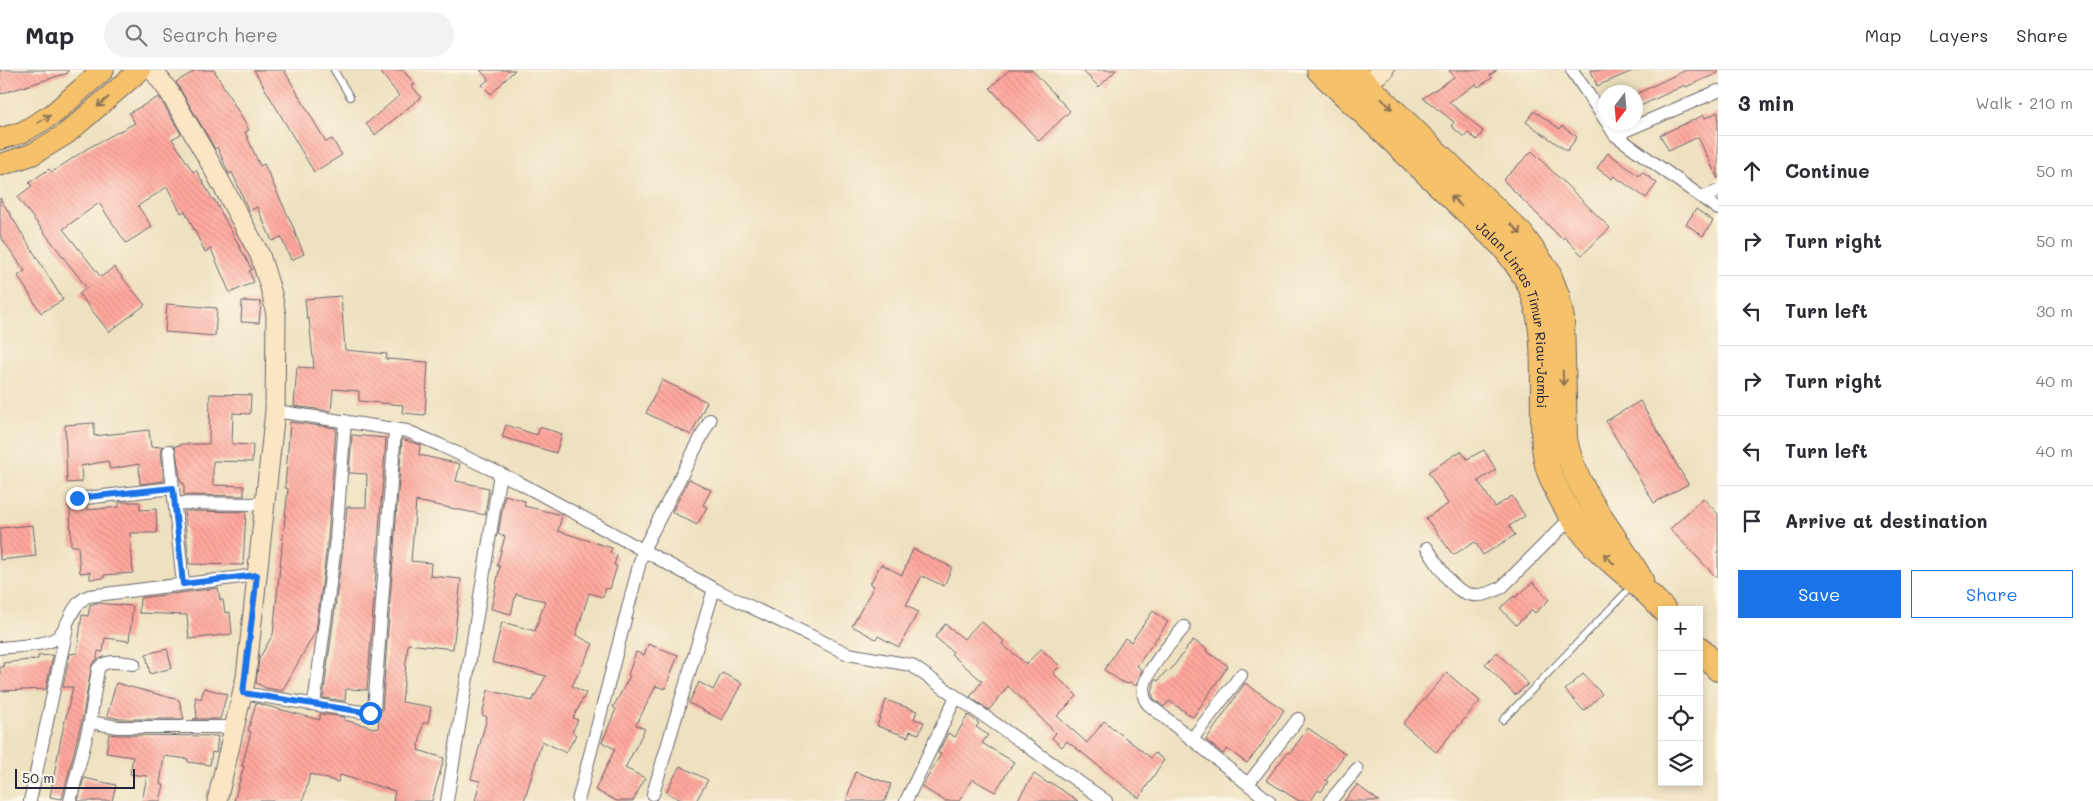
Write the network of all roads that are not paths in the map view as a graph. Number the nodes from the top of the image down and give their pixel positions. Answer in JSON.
{"nodes":[{"id":1,"x":103,"y":70,"type":"edge"},
{"id":2,"x":140,"y":70,"type":"edge"},
{"id":3,"x":154,"y":70,"type":"edge"},
{"id":4,"x":334,"y":70,"type":"edge"},
{"id":5,"x":1319,"y":70,"type":"edge"},
{"id":6,"x":1572,"y":70,"type":"edge"},
{"id":7,"x":1367,"y":74,"type":"edge"},
{"id":8,"x":1718,"y":91,"type":"edge"},
{"id":9,"x":350,"y":97,"type":"dead end"},
{"id":10,"x":1598,"y":110,"type":"edge"},
{"id":11,"x":1612,"y":130,"type":"edge"},
{"id":12,"x":1615,"y":135,"type":"junction"},
{"id":13,"x":0,"y":139,"type":"edge"},
{"id":14,"x":0,"y":166,"type":"edge"},
{"id":15,"x":1718,"y":191,"type":"edge"},
{"id":16,"x":1703,"y":198,"type":"junction"},
{"id":17,"x":1718,"y":209,"type":"edge"},
{"id":18,"x":275,"y":410,"type":"junction"},
{"id":19,"x":710,"y":420,"type":"dead end"},
{"id":20,"x":345,"y":422,"type":"junction"},
{"id":21,"x":395,"y":430,"type":"junction"},
{"id":22,"x":169,"y":451,"type":"dead end"},
{"id":23,"x":500,"y":473,"type":"junction"},
{"id":24,"x":173,"y":488,"type":"junction"},
{"id":25,"x":77,"y":498,"type":"dead end"},
{"id":26,"x":174,"y":503,"type":"junction"},
{"id":27,"x":265,"y":504,"type":"junction"},
{"id":28,"x":1571,"y":518,"type":"junction"},
{"id":29,"x":1427,"y":548,"type":"dead end"},
{"id":30,"x":643,"y":550,"type":"junction"},
{"id":31,"x":257,"y":575,"type":"junction"},
{"id":32,"x":183,"y":584,"type":"junction"},
{"id":33,"x":1641,"y":586,"type":"junction"},
{"id":34,"x":714,"y":589,"type":"junction"},
{"id":35,"x":1660,"y":606,"type":"edge"},
{"id":36,"x":70,"y":616,"type":"junction"},
{"id":37,"x":1184,"y":627,"type":"dead end"},
{"id":38,"x":0,"y":648,"type":"edge"},
{"id":39,"x":1702,"y":651,"type":"edge"},
{"id":40,"x":134,"y":664,"type":"dead end"},
{"id":41,"x":1718,"y":669,"type":"edge"},
{"id":42,"x":1241,"y":675,"type":"dead end"},
{"id":43,"x":243,"y":693,"type":"junction"},
{"id":44,"x":956,"y":697,"type":"junction"},
{"id":45,"x":314,"y":704,"type":"junction"},
{"id":46,"x":1298,"y":719,"type":"dead end"},
{"id":47,"x":1503,"y":720,"type":"dead end"},
{"id":48,"x":90,"y":722,"type":"junction"},
{"id":49,"x":235,"y":726,"type":"junction"},
{"id":50,"x":1192,"y":739,"type":"junction"},
{"id":51,"x":1357,"y":769,"type":"dead end"},
{"id":52,"x":1248,"y":784,"type":"junction"},
{"id":53,"x":653,"y":794,"type":"dead end"},
{"id":54,"x":30,"y":801,"type":"edge"},
{"id":55,"x":70,"y":801,"type":"edge"},
{"id":56,"x":217,"y":801,"type":"edge"},
{"id":57,"x":447,"y":801,"type":"edge"},
{"id":58,"x":578,"y":801,"type":"edge"},
{"id":59,"x":906,"y":801,"type":"edge"},
{"id":60,"x":1106,"y":801,"type":"edge"},
{"id":61,"x":1269,"y":801,"type":"edge"},
{"id":62,"x":1330,"y":801,"type":"edge"}],
"edges":[{"from":13,"to":1,"type":"main road","one_way":true},
{"from":2,"to":14,"type":"main road","one_way":true},
{"from":3,"to":18,"type":"street"},
{"from":4,"to":9,"type":"lane"},
{"from":28,"to":5,"type":"highway","name":"Jalan Lintas Timur Riau-Jambi","one_way":true},
{"from":6,"to":10,"type":"street"},
{"from":7,"to":33,"type":"highway","name":"Jalan Lintas Timur Riau-Jambi","one_way":true},
{"from":8,"to":12,"type":"street"},
{"from":11,"to":12,"type":"street"},
{"from":12,"to":16,"type":"street"},
{"from":15,"to":16,"type":"street"},
{"from":16,"to":17,"type":"street"},
{"from":18,"to":20,"type":"street"},
{"from":18,"to":27,"type":"street"},
{"from":19,"to":30,"type":"street"},
{"from":20,"to":21,"type":"street"},
{"from":20,"to":45,"type":"street"},
{"from":21,"to":23,"type":"street"},
{"from":21,"to":45,"type":"street"},
{"from":22,"to":24,"type":"street"},
{"from":23,"to":30,"type":"street"},
{"from":23,"to":57,"type":"street"},
{"from":24,"to":25,"type":"street"},
{"from":24,"to":26,"type":"street"},
{"from":26,"to":27,"type":"street"},
{"from":26,"to":32,"type":"street"},
{"from":27,"to":31,"type":"street"},
{"from":28,"to":29,"type":"street"},
{"from":33,"to":28,"type":"highway","name":"Jalan Lintas Timur Riau-Jambi","one_way":true},
{"from":30,"to":34,"type":"street"},
{"from":30,"to":58,"type":"street"},
{"from":31,"to":32,"type":"street"},
{"from":31,"to":43,"type":"street"},
{"from":32,"to":36,"type":"street"},
{"from":33,"to":35,"type":"highway","name":"Jalan Lintas Timur Riau-Jambi"},
{"from":33,"to":47,"type":"lane"},
{"from":34,"to":44,"type":"street"},
{"from":34,"to":53,"type":"street"},
{"from":36,"to":38,"type":"street"},
{"from":36,"to":54,"type":"street"},
{"from":37,"to":50,"type":"street"},
{"from":39,"to":41,"type":"highway"},
{"from":40,"to":48,"type":"street"},
{"from":42,"to":50,"type":"street"},
{"from":43,"to":45,"type":"street"},
{"from":43,"to":49,"type":"street"},
{"from":44,"to":59,"type":"street"},
{"from":44,"to":60,"type":"street"},
{"from":46,"to":52,"type":"street"},
{"from":48,"to":49,"type":"street"},
{"from":48,"to":55,"type":"street"},
{"from":49,"to":56,"type":"street"},
{"from":50,"to":52,"type":"street"},
{"from":51,"to":62,"type":"street"},
{"from":52,"to":61,"type":"street"}]}
